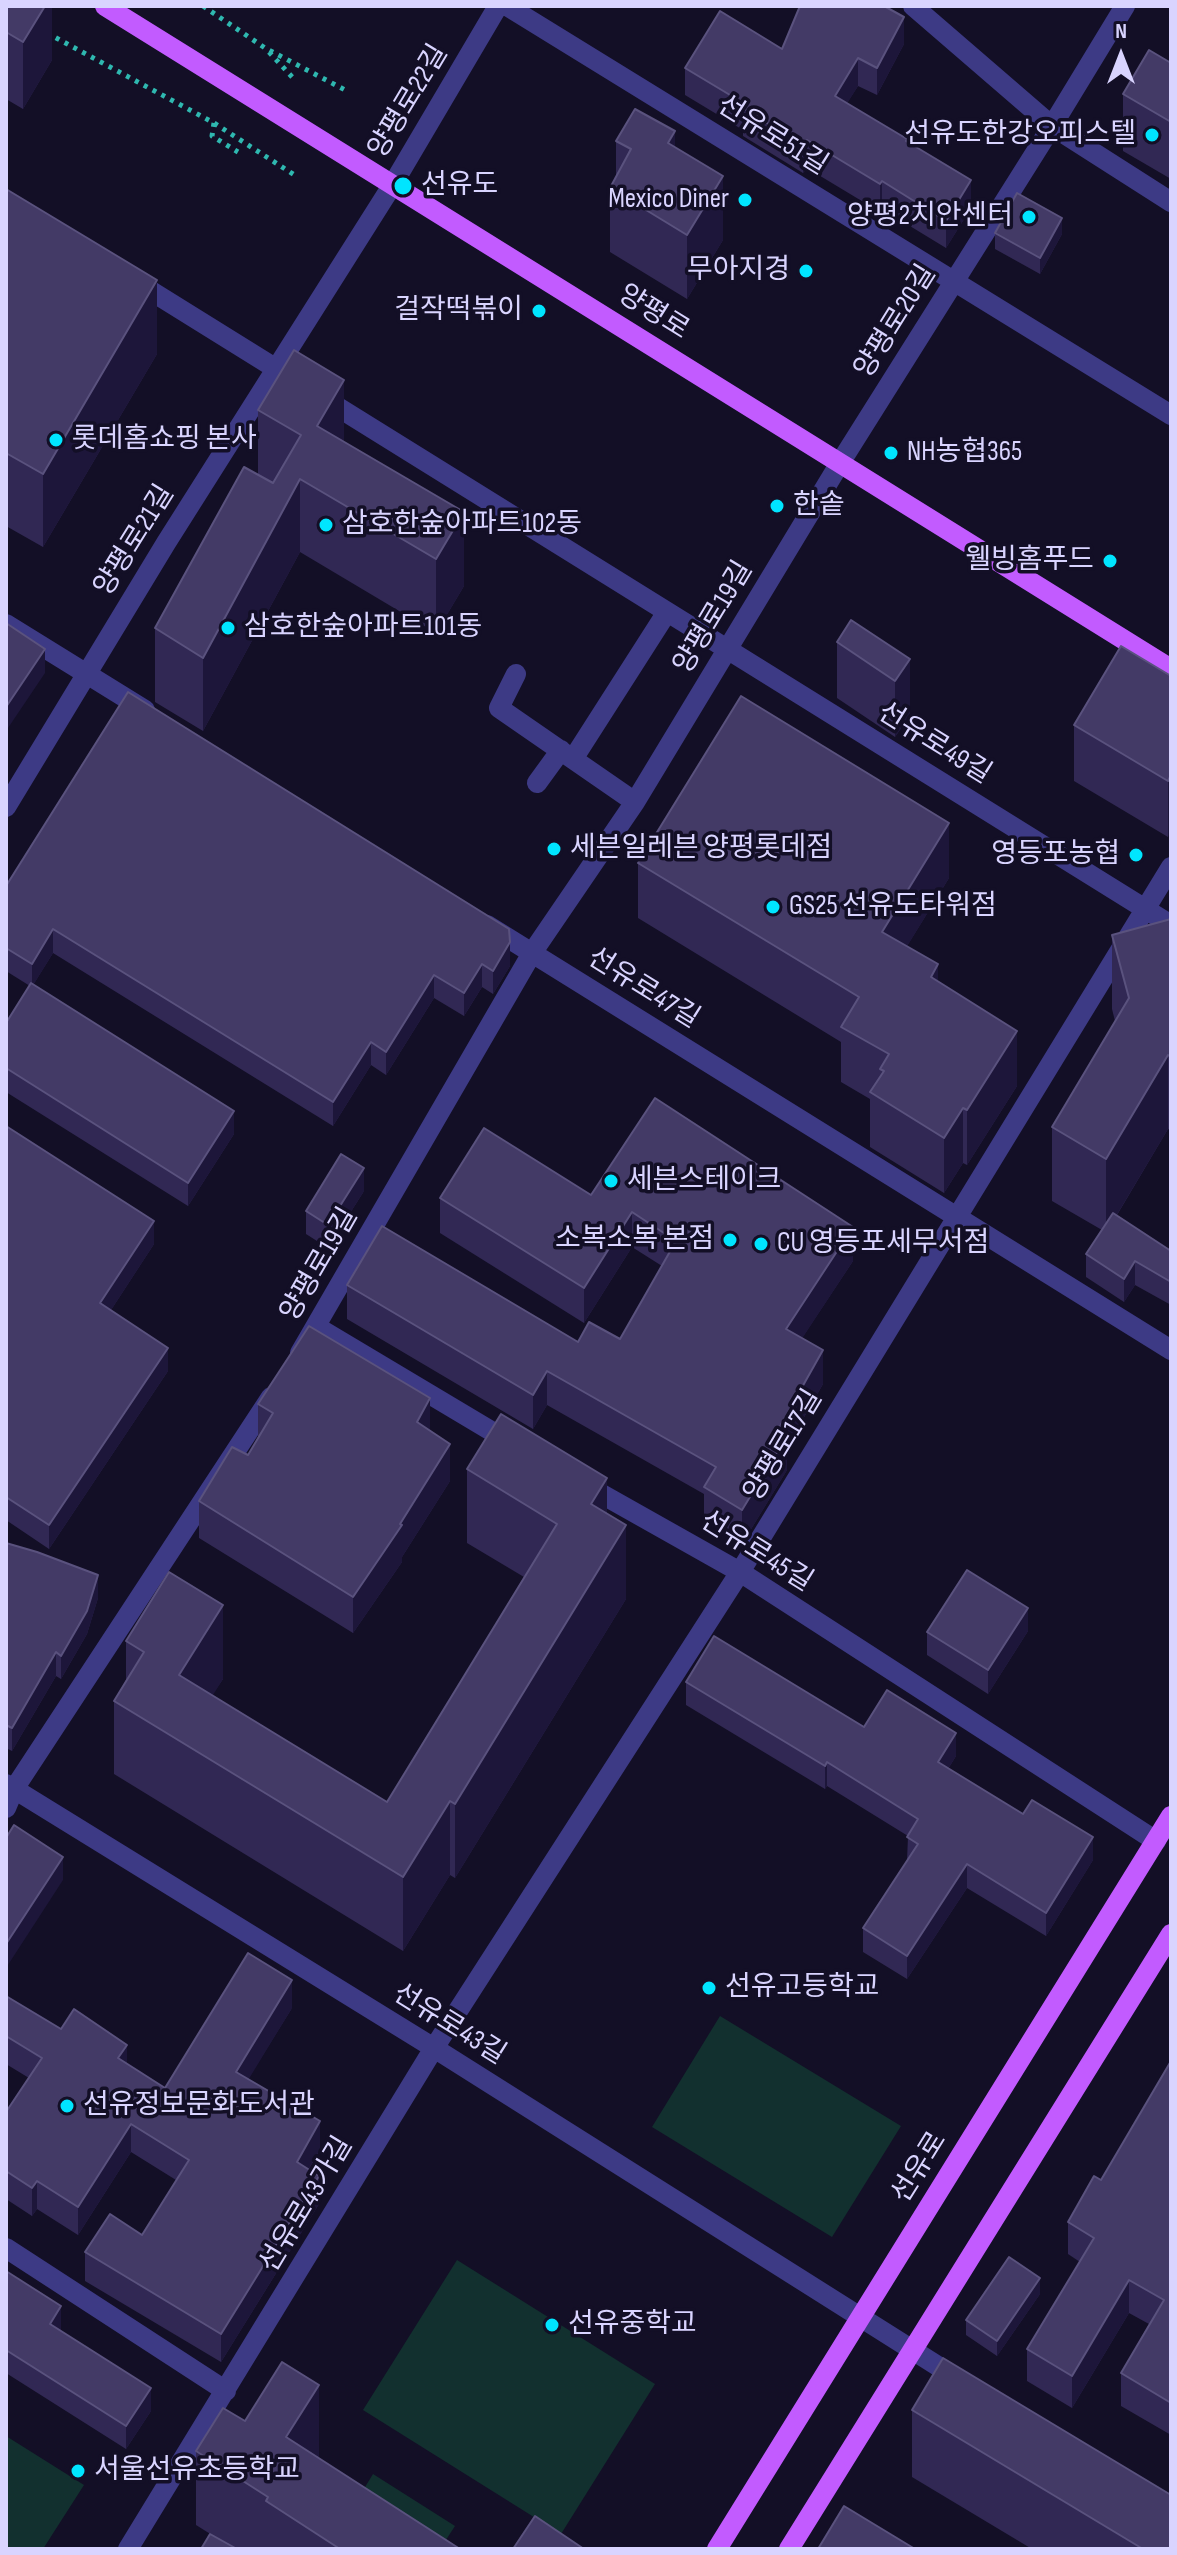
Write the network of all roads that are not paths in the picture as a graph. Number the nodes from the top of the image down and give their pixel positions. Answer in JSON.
{"nodes":[{"id":1,"x":105,"y":6,"type":"edge"},
{"id":2,"x":498,"y":6,"type":"edge"},
{"id":3,"x":507,"y":6,"type":"edge"},
{"id":4,"x":914,"y":6,"type":"edge"},
{"id":5,"x":1125,"y":6,"type":"edge"},
{"id":6,"x":1052,"y":126,"type":"junction"},
{"id":7,"x":393,"y":184,"type":"junction"},
{"id":8,"x":1171,"y":202,"type":"edge"},
{"id":9,"x":114,"y":268,"type":"edge"},
{"id":10,"x":955,"y":281,"type":"junction"},
{"id":11,"x":276,"y":369,"type":"junction"},
{"id":12,"x":1171,"y":415,"type":"edge"},
{"id":13,"x":840,"y":463,"type":"junction"},
{"id":14,"x":667,"y":612,"type":"junction"},
{"id":15,"x":6,"y":624,"type":"edge"},
{"id":16,"x":728,"y":649,"type":"junction"},
{"id":17,"x":1171,"y":669,"type":"edge"},
{"id":18,"x":87,"y":674,"type":"junction"},
{"id":19,"x":516,"y":674,"type":"dead end"},
{"id":20,"x":168,"y":725,"type":"edge"},
{"id":21,"x":567,"y":754,"type":"junction"},
{"id":22,"x":537,"y":783,"type":"dead end"},
{"id":23,"x":635,"y":802,"type":"junction"},
{"id":24,"x":6,"y":807,"type":"edge"},
{"id":25,"x":1171,"y":867,"type":"edge"},
{"id":26,"x":1145,"y":909,"type":"junction"},
{"id":27,"x":464,"y":911,"type":"edge"},
{"id":28,"x":1171,"y":925,"type":"edge"},
{"id":29,"x":532,"y":953,"type":"junction"},
{"id":30,"x":957,"y":1216,"type":"junction"},
{"id":31,"x":317,"y":1327,"type":"junction"},
{"id":32,"x":1171,"y":1350,"type":"edge"},
{"id":33,"x":528,"y":1453,"type":"edge"},
{"id":34,"x":568,"y":1475,"type":"edge"},
{"id":35,"x":740,"y":1572,"type":"junction"},
{"id":36,"x":9,"y":1794,"type":"edge"},
{"id":37,"x":1171,"y":1816,"type":"edge"},
{"id":38,"x":1156,"y":1841,"type":"junction"},
{"id":39,"x":1171,"y":1934,"type":"edge"},
{"id":40,"x":434,"y":2048,"type":"junction"},
{"id":41,"x":6,"y":2248,"type":"edge"},
{"id":42,"x":860,"y":2318,"type":"junction"},
{"id":43,"x":913,"y":2350,"type":"junction"},
{"id":44,"x":226,"y":2391,"type":"junction"},
{"id":45,"x":978,"y":2391,"type":"edge"},
{"id":46,"x":128,"y":2549,"type":"edge"},
{"id":47,"x":717,"y":2549,"type":"edge"},
{"id":48,"x":789,"y":2549,"type":"edge"}],
"edges":[{"from":1,"to":7,"type":"main road","name":"양평로"},
{"from":2,"to":7,"type":"street","name":"양평로22길"},
{"from":3,"to":10,"type":"street","name":"선유로51길"},
{"from":4,"to":6,"type":"street"},
{"from":5,"to":6,"type":"street","name":"양평로20길"},
{"from":6,"to":8,"type":"street"},
{"from":6,"to":10,"type":"street","name":"양평로20길"},
{"from":7,"to":11,"type":"street","name":"양평로21길"},
{"from":7,"to":13,"type":"main road","name":"양평로"},
{"from":9,"to":11,"type":"street","name":"선유로49길"},
{"from":10,"to":12,"type":"street","name":"선유로51길"},
{"from":10,"to":13,"type":"street","name":"양평로20길"},
{"from":11,"to":14,"type":"street","name":"선유로49길"},
{"from":11,"to":18,"type":"street","name":"양평로21길"},
{"from":13,"to":16,"type":"street","name":"양평로19길"},
{"from":13,"to":17,"type":"main road","name":"양평로"},
{"from":14,"to":16,"type":"street","name":"선유로49길"},
{"from":14,"to":21,"type":"street"},
{"from":15,"to":18,"type":"street"},
{"from":16,"to":23,"type":"street","name":"양평로19길"},
{"from":16,"to":26,"type":"street","name":"선유로49길"},
{"from":18,"to":20,"type":"street"},
{"from":18,"to":24,"type":"street","name":"양평로21길"},
{"from":19,"to":21,"type":"street"},
{"from":21,"to":22,"type":"street"},
{"from":21,"to":23,"type":"street"},
{"from":23,"to":29,"type":"street","name":"양평로19길"},
{"from":25,"to":26,"type":"street","name":"양평로17길"},
{"from":26,"to":28,"type":"street","name":"선유로49길"},
{"from":26,"to":30,"type":"street","name":"양평로17길"},
{"from":27,"to":29,"type":"street","name":"선유로47길"},
{"from":29,"to":30,"type":"street","name":"선유로47길"},
{"from":29,"to":31,"type":"street","name":"양평로19길"},
{"from":30,"to":32,"type":"street","name":"선유로47길"},
{"from":30,"to":35,"type":"street","name":"양평로17길"},
{"from":31,"to":33,"type":"street"},
{"from":31,"to":36,"type":"street","name":"양평로19길"},
{"from":34,"to":35,"type":"street","name":"선유로45길"},
{"from":35,"to":38,"type":"street","name":"선유로45길"},
{"from":35,"to":40,"type":"street","name":"양평로17길"},
{"from":36,"to":40,"type":"street","name":"선유로43길"},
{"from":37,"to":38,"type":"main road","name":"선유로"},
{"from":38,"to":42,"type":"main road","name":"선유로"},
{"from":39,"to":43,"type":"main road"},
{"from":40,"to":42,"type":"street","name":"선유로43길"},
{"from":40,"to":44,"type":"street","name":"선유로43가길"},
{"from":41,"to":44,"type":"street"},
{"from":42,"to":43,"type":"street","name":"선유로43길"},
{"from":42,"to":47,"type":"main road","name":"선유로"},
{"from":43,"to":45,"type":"street","name":"선유로43길"},
{"from":43,"to":48,"type":"main road"},
{"from":44,"to":46,"type":"street","name":"선유로43가길"}]}
